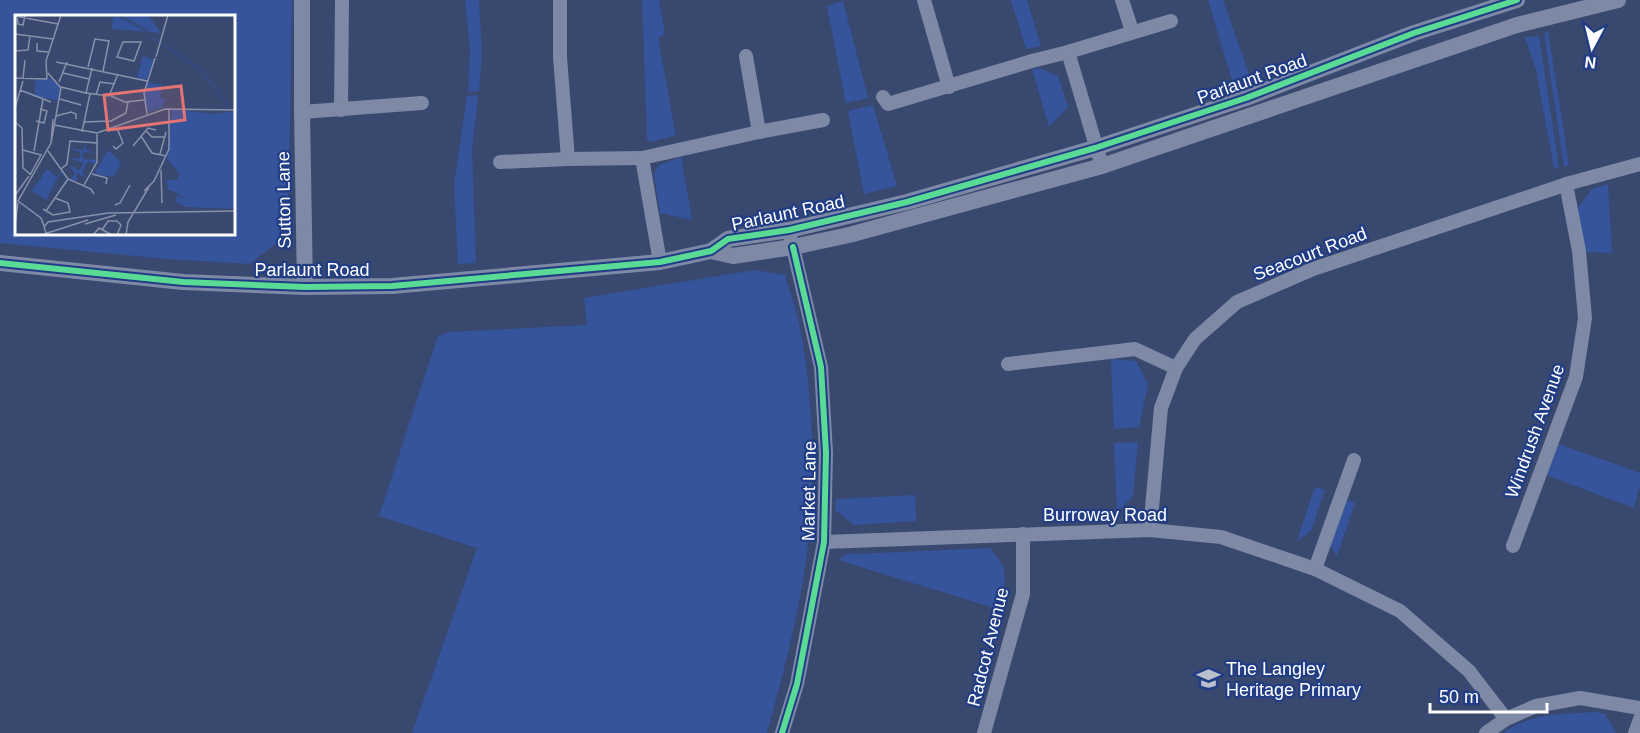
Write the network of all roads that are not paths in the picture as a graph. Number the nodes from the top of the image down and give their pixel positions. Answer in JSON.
{"nodes":[{"id":1,"x":302,"y":0,"type":"edge"},
{"id":2,"x":342,"y":0,"type":"edge"},
{"id":3,"x":560,"y":0,"type":"edge"},
{"id":4,"x":924,"y":0,"type":"edge"},
{"id":5,"x":1122,"y":0,"type":"edge"},
{"id":6,"x":1517,"y":0,"type":"edge"},
{"id":7,"x":1618,"y":0,"type":"edge"},
{"id":8,"x":1171,"y":21,"type":"dead end"},
{"id":9,"x":1132,"y":31,"type":"junction"},
{"id":10,"x":1068,"y":52,"type":"junction"},
{"id":11,"x":746,"y":56,"type":"dead end"},
{"id":12,"x":949,"y":87,"type":"junction"},
{"id":13,"x":883,"y":97,"type":"dead end"},
{"id":14,"x":422,"y":103,"type":"dead end"},
{"id":15,"x":341,"y":110,"type":"junction"},
{"id":16,"x":302,"y":112,"type":"junction"},
{"id":17,"x":823,"y":120,"type":"dead end"},
{"id":18,"x":759,"y":132,"type":"junction"},
{"id":19,"x":1095,"y":148,"type":"junction"},
{"id":20,"x":642,"y":158,"type":"junction"},
{"id":21,"x":568,"y":159,"type":"junction"},
{"id":22,"x":500,"y":162,"type":"dead end"},
{"id":23,"x":1640,"y":164,"type":"edge"},
{"id":24,"x":1102,"y":166,"type":"junction"},
{"id":25,"x":1566,"y":184,"type":"junction"},
{"id":26,"x":789,"y":230,"type":"junction"},
{"id":27,"x":793,"y":247,"type":"junction"},
{"id":28,"x":711,"y":251,"type":"junction"},
{"id":29,"x":660,"y":262,"type":"junction"},
{"id":30,"x":0,"y":263,"type":"edge"},
{"id":31,"x":305,"y":287,"type":"junction"},
{"id":32,"x":1008,"y":364,"type":"dead end"},
{"id":33,"x":1176,"y":368,"type":"junction"},
{"id":34,"x":1354,"y":460,"type":"dead end"},
{"id":35,"x":1150,"y":530,"type":"junction"},
{"id":36,"x":1023,"y":534,"type":"junction"},
{"id":37,"x":824,"y":542,"type":"junction"},
{"id":38,"x":1513,"y":546,"type":"dead end"},
{"id":39,"x":1315,"y":569,"type":"junction"},
{"id":40,"x":1640,"y":708,"type":"edge"},
{"id":41,"x":1640,"y":718,"type":"edge"},
{"id":42,"x":1506,"y":719,"type":"junction"},
{"id":43,"x":782,"y":733,"type":"edge"},
{"id":44,"x":984,"y":733,"type":"edge"},
{"id":45,"x":1486,"y":733,"type":"edge"},
{"id":46,"x":1635,"y":733,"type":"edge"}],
"edges":[{"from":1,"to":16,"type":"street","name":"Sutton Lane"},
{"from":2,"to":15,"type":"street"},
{"from":3,"to":21,"type":"street"},
{"from":4,"to":12,"type":"street"},
{"from":5,"to":9,"type":"street"},
{"from":6,"to":19,"type":"street","name":"Parlaunt Road"},
{"from":7,"to":24,"type":"street","name":"Parlaunt Road"},
{"from":8,"to":9,"type":"street"},
{"from":9,"to":10,"type":"street"},
{"from":10,"to":12,"type":"street"},
{"from":10,"to":19,"type":"street"},
{"from":11,"to":18,"type":"street"},
{"from":12,"to":13,"type":"street"},
{"from":14,"to":15,"type":"street"},
{"from":15,"to":16,"type":"street"},
{"from":16,"to":31,"type":"street","name":"Sutton Lane"},
{"from":17,"to":18,"type":"street"},
{"from":18,"to":20,"type":"street"},
{"from":19,"to":24,"type":"street"},
{"from":19,"to":26,"type":"street","name":"Parlaunt Road"},
{"from":20,"to":21,"type":"street"},
{"from":20,"to":29,"type":"street"},
{"from":21,"to":22,"type":"street"},
{"from":23,"to":25,"type":"street","name":"Seacourt Road"},
{"from":24,"to":27,"type":"street","name":"Parlaunt Road"},
{"from":25,"to":33,"type":"street","name":"Seacourt Road"},
{"from":25,"to":38,"type":"street","name":"Windrush Avenue"},
{"from":26,"to":27,"type":"street","name":"Market Lane"},
{"from":26,"to":28,"type":"street","name":"Parlaunt Road"},
{"from":27,"to":28,"type":"street","name":"Parlaunt Road"},
{"from":27,"to":37,"type":"street","name":"Market Lane"},
{"from":28,"to":29,"type":"street","name":"Parlaunt Road"},
{"from":29,"to":31,"type":"street","name":"Parlaunt Road"},
{"from":30,"to":31,"type":"street","name":"Parlaunt Road"},
{"from":32,"to":33,"type":"street"},
{"from":33,"to":35,"type":"street","name":"Seacourt Road"},
{"from":34,"to":39,"type":"street"},
{"from":35,"to":36,"type":"street","name":"Burroway Road"},
{"from":35,"to":39,"type":"street","name":"Burroway Road"},
{"from":36,"to":37,"type":"street","name":"Burroway Road"},
{"from":36,"to":44,"type":"street","name":"Radcot Avenue"},
{"from":37,"to":43,"type":"street","name":"Market Lane"},
{"from":39,"to":42,"type":"street","name":"Burroway Road"},
{"from":40,"to":42,"type":"street"},
{"from":41,"to":46,"type":"street"},
{"from":42,"to":45,"type":"street"}]}
